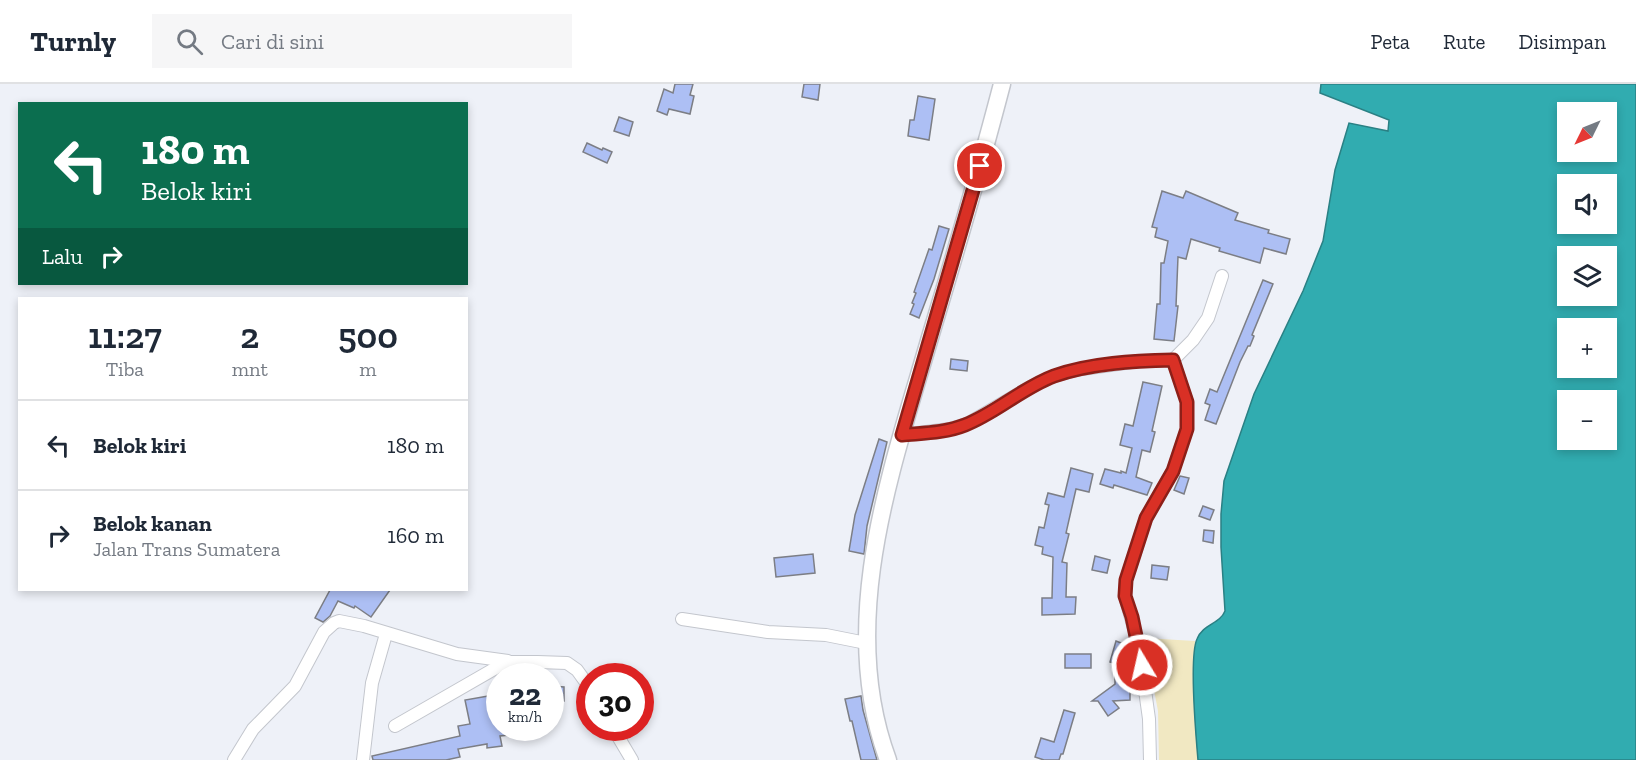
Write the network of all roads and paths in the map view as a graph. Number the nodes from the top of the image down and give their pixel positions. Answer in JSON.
{"nodes":[{"id":1,"x":1002,"y":84,"type":"edge"},
{"id":2,"x":1222,"y":276,"type":"dead end"},
{"id":3,"x":1173,"y":360,"type":"junction"},
{"id":4,"x":902,"y":435,"type":"junction"},
{"id":5,"x":682,"y":619,"type":"dead end"},
{"id":6,"x":386,"y":634,"type":"junction"},
{"id":7,"x":866,"y":643,"type":"junction"},
{"id":8,"x":507,"y":661,"type":"junction"},
{"id":9,"x":576,"y":669,"type":"edge"},
{"id":10,"x":395,"y":726,"type":"dead end"},
{"id":11,"x":621,"y":741,"type":"edge"},
{"id":12,"x":234,"y":760,"type":"edge"},
{"id":13,"x":363,"y":760,"type":"edge"},
{"id":14,"x":632,"y":760,"type":"edge"},
{"id":15,"x":888,"y":760,"type":"edge"},
{"id":16,"x":1150,"y":760,"type":"edge"}],
"edges":[{"from":1,"to":4,"type":"highway"},
{"from":2,"to":3,"type":"street"},
{"from":3,"to":4,"type":"street"},
{"from":3,"to":16,"type":"street"},
{"from":4,"to":7,"type":"highway"},
{"from":5,"to":7,"type":"street"},
{"from":6,"to":8,"type":"street"},
{"from":6,"to":12,"type":"street"},
{"from":6,"to":13,"type":"street"},
{"from":7,"to":15,"type":"highway"},
{"from":8,"to":9,"type":"street"},
{"from":8,"to":10,"type":"street"},
{"from":11,"to":14,"type":"street"}]}
